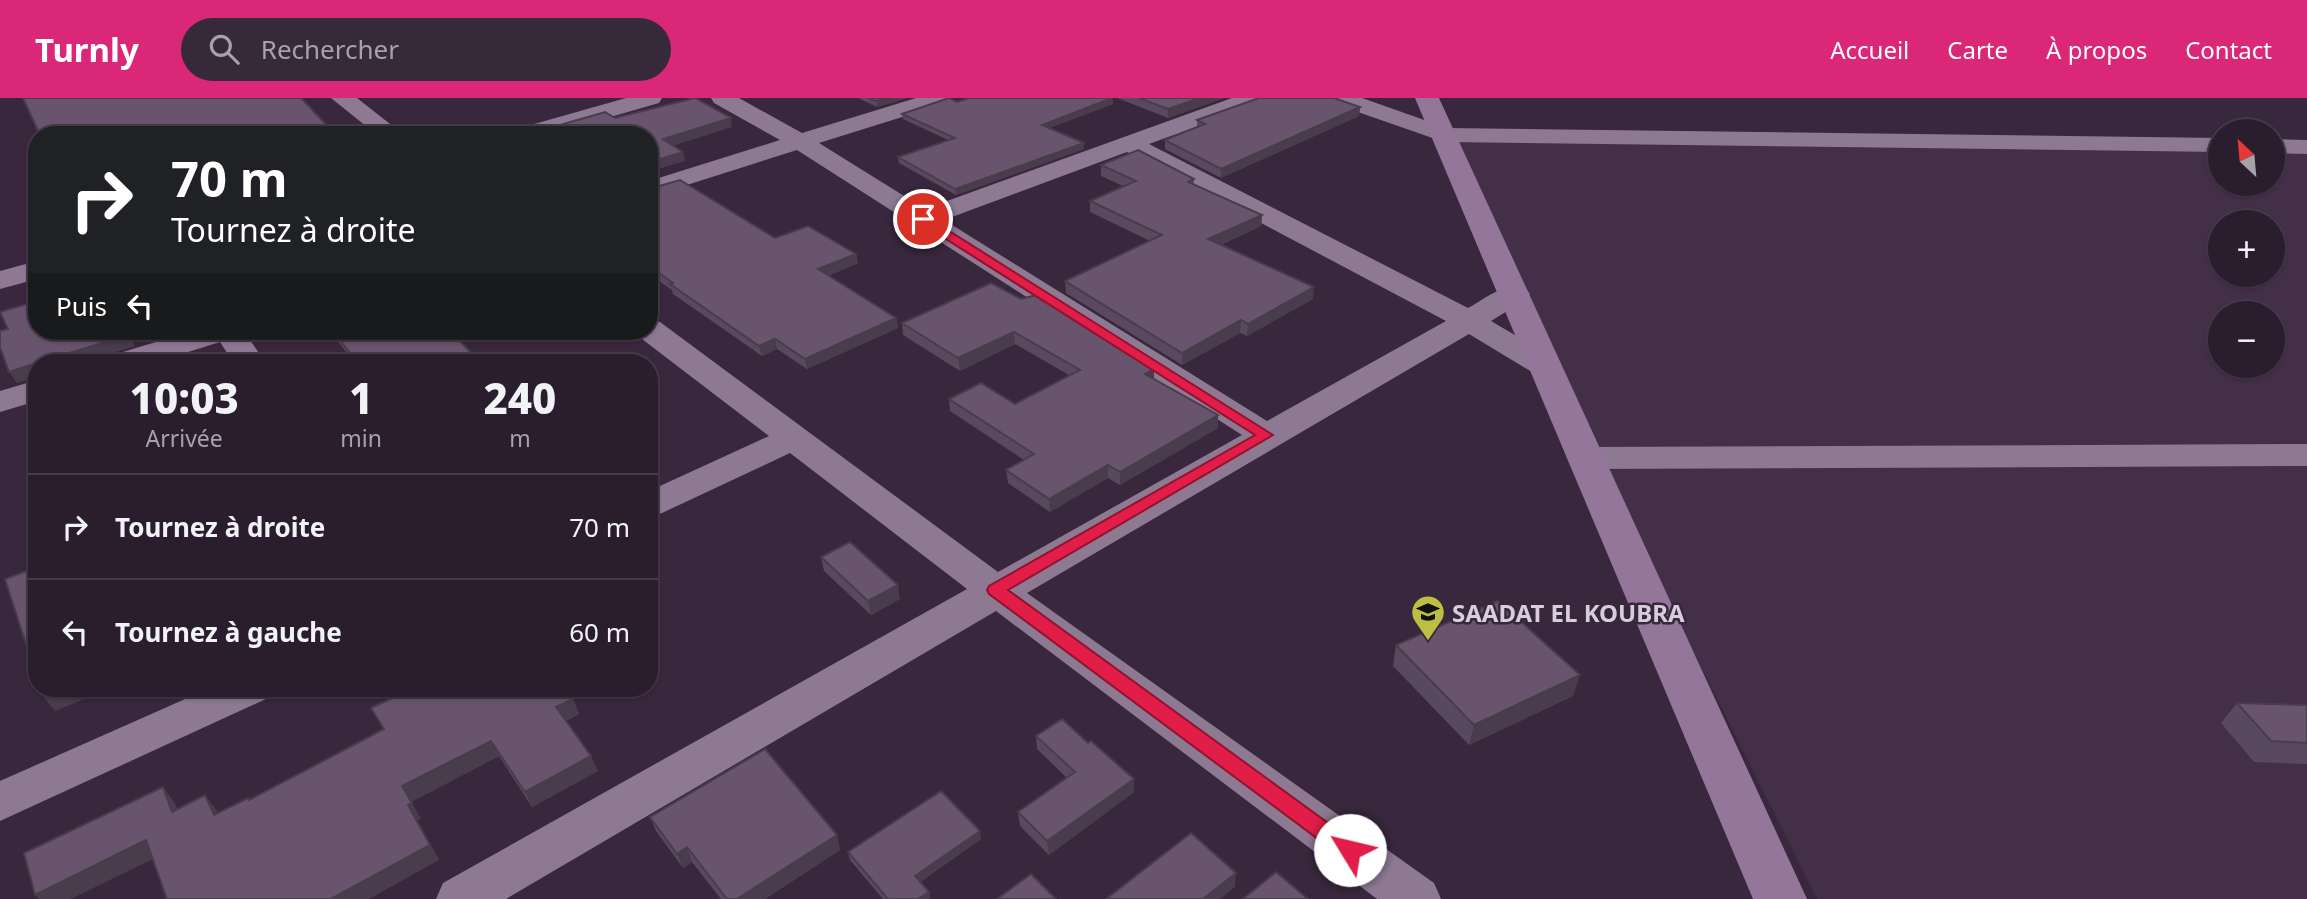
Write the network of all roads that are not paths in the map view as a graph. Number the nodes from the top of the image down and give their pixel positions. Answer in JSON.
{"nodes":[{"id":1,"x":342,"y":98,"type":"edge"},
{"id":2,"x":651,"y":98,"type":"edge"},
{"id":3,"x":722,"y":98,"type":"edge"},
{"id":4,"x":939,"y":98,"type":"edge"},
{"id":5,"x":1253,"y":98,"type":"edge"},
{"id":6,"x":1340,"y":98,"type":"edge"},
{"id":7,"x":1427,"y":98,"type":"edge"},
{"id":8,"x":380,"y":126,"type":"edge"},
{"id":9,"x":553,"y":126,"type":"edge"},
{"id":10,"x":1444,"y":135,"type":"junction"},
{"id":11,"x":799,"y":142,"type":"junction"},
{"id":12,"x":1130,"y":144,"type":"junction"},
{"id":13,"x":2208,"y":145,"type":"edge"},
{"id":14,"x":2286,"y":146,"type":"edge"},
{"id":15,"x":2307,"y":146,"type":"edge"},
{"id":16,"x":658,"y":186,"type":"edge"},
{"id":17,"x":923,"y":219,"type":"junction"},
{"id":18,"x":28,"y":272,"type":"edge"},
{"id":19,"x":0,"y":280,"type":"edge"},
{"id":20,"x":1515,"y":294,"type":"junction"},
{"id":21,"x":1466,"y":319,"type":"junction"},
{"id":22,"x":658,"y":336,"type":"edge"},
{"id":23,"x":194,"y":340,"type":"edge"},
{"id":24,"x":150,"y":354,"type":"edge"},
{"id":25,"x":1544,"y":365,"type":"junction"},
{"id":26,"x":28,"y":393,"type":"edge"},
{"id":27,"x":0,"y":402,"type":"edge"},
{"id":28,"x":1266,"y":435,"type":"junction"},
{"id":29,"x":794,"y":438,"type":"junction"},
{"id":30,"x":2307,"y":455,"type":"edge"},
{"id":31,"x":1585,"y":458,"type":"junction"},
{"id":32,"x":658,"y":501,"type":"edge"},
{"id":33,"x":995,"y":590,"type":"junction"},
{"id":34,"x":231,"y":697,"type":"edge"},
{"id":35,"x":0,"y":802,"type":"edge"},
{"id":36,"x":461,"y":899,"type":"edge"},
{"id":37,"x":1416,"y":899,"type":"edge"},
{"id":38,"x":1780,"y":899,"type":"edge"}],
"edges":[{"from":1,"to":8,"type":"street"},
{"from":2,"to":9,"type":"street"},
{"from":3,"to":11,"type":"street"},
{"from":4,"to":11,"type":"street"},
{"from":5,"to":12,"type":"street"},
{"from":6,"to":10,"type":"street"},
{"from":7,"to":10,"type":"street"},
{"from":10,"to":13,"type":"street"},
{"from":10,"to":20,"type":"street"},
{"from":11,"to":16,"type":"street"},
{"from":11,"to":17,"type":"street"},
{"from":12,"to":17,"type":"street"},
{"from":12,"to":21,"type":"street"},
{"from":14,"to":15,"type":"street"},
{"from":17,"to":28,"type":"street"},
{"from":18,"to":19,"type":"street"},
{"from":20,"to":21,"type":"street"},
{"from":20,"to":25,"type":"street"},
{"from":21,"to":25,"type":"street"},
{"from":21,"to":28,"type":"street"},
{"from":22,"to":29,"type":"street"},
{"from":23,"to":24,"type":"street"},
{"from":25,"to":31,"type":"street"},
{"from":26,"to":27,"type":"street"},
{"from":28,"to":33,"type":"street"},
{"from":29,"to":32,"type":"street"},
{"from":29,"to":33,"type":"street"},
{"from":30,"to":31,"type":"street"},
{"from":31,"to":38,"type":"street"},
{"from":33,"to":36,"type":"street"},
{"from":33,"to":37,"type":"street"},
{"from":34,"to":35,"type":"street"}]}
